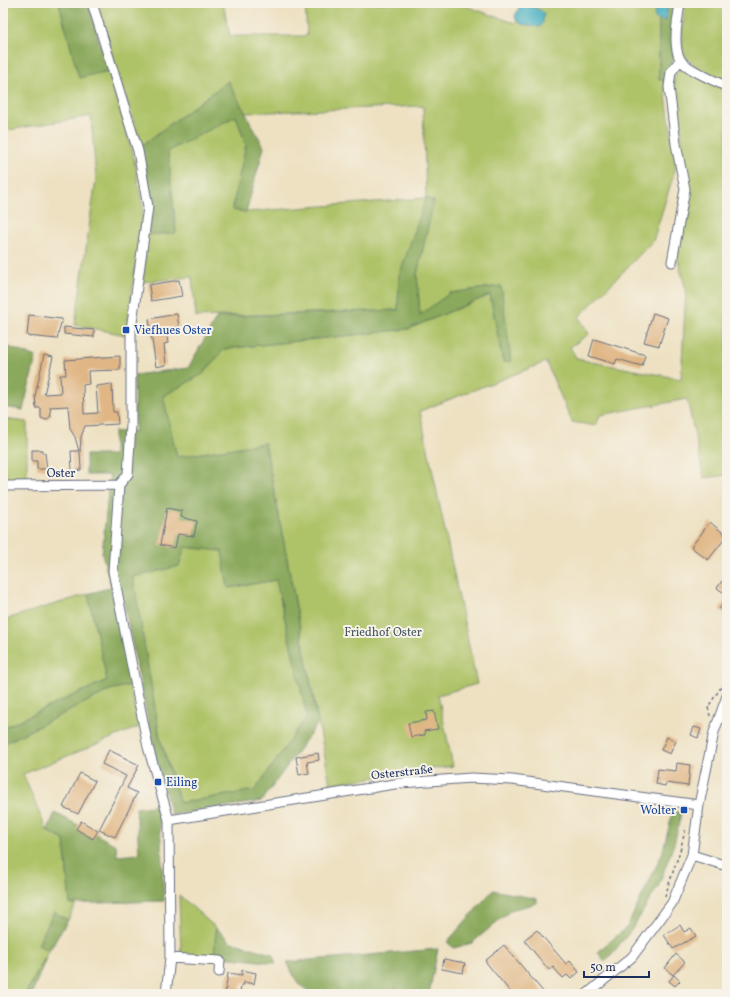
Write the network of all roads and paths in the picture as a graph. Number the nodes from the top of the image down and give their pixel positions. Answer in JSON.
{"nodes":[{"id":1,"x":92,"y":3,"type":"edge"},
{"id":2,"x":680,"y":3,"type":"edge"},
{"id":3,"x":680,"y":60,"type":"junction"},
{"id":4,"x":727,"y":88,"type":"edge"},
{"id":5,"x":672,"y":262,"type":"dead end"},
{"id":6,"x":120,"y":485,"type":"junction"},
{"id":7,"x":3,"y":486,"type":"edge"},
{"id":8,"x":727,"y":678,"type":"edge"},
{"id":9,"x":727,"y":696,"type":"edge"},
{"id":10,"x":711,"y":721,"type":"dead end"},
{"id":11,"x":699,"y":805,"type":"junction"},
{"id":12,"x":169,"y":820,"type":"junction"},
{"id":13,"x":687,"y":824,"type":"dead end"},
{"id":14,"x":692,"y":855,"type":"junction"},
{"id":15,"x":727,"y":866,"type":"edge"},
{"id":16,"x":664,"y":899,"type":"dead end"},
{"id":17,"x":170,"y":958,"type":"junction"},
{"id":18,"x":219,"y":972,"type":"dead end"},
{"id":19,"x":166,"y":994,"type":"edge"},
{"id":20,"x":588,"y":994,"type":"edge"}],
"edges":[{"from":1,"to":6,"type":"street"},
{"from":2,"to":3,"type":"street"},
{"from":3,"to":4,"type":"street"},
{"from":3,"to":5,"type":"street"},
{"from":6,"to":7,"type":"street","name":"Oster"},
{"from":6,"to":12,"type":"street"},
{"from":8,"to":10,"type":"path"},
{"from":9,"to":11,"type":"street"},
{"from":11,"to":12,"type":"street","name":"Osterstraße"},
{"from":11,"to":14,"type":"street"},
{"from":12,"to":17,"type":"street"},
{"from":13,"to":16,"type":"path"},
{"from":14,"to":15,"type":"street"},
{"from":14,"to":20,"type":"street"},
{"from":17,"to":18,"type":"street"},
{"from":17,"to":19,"type":"street"}]}
